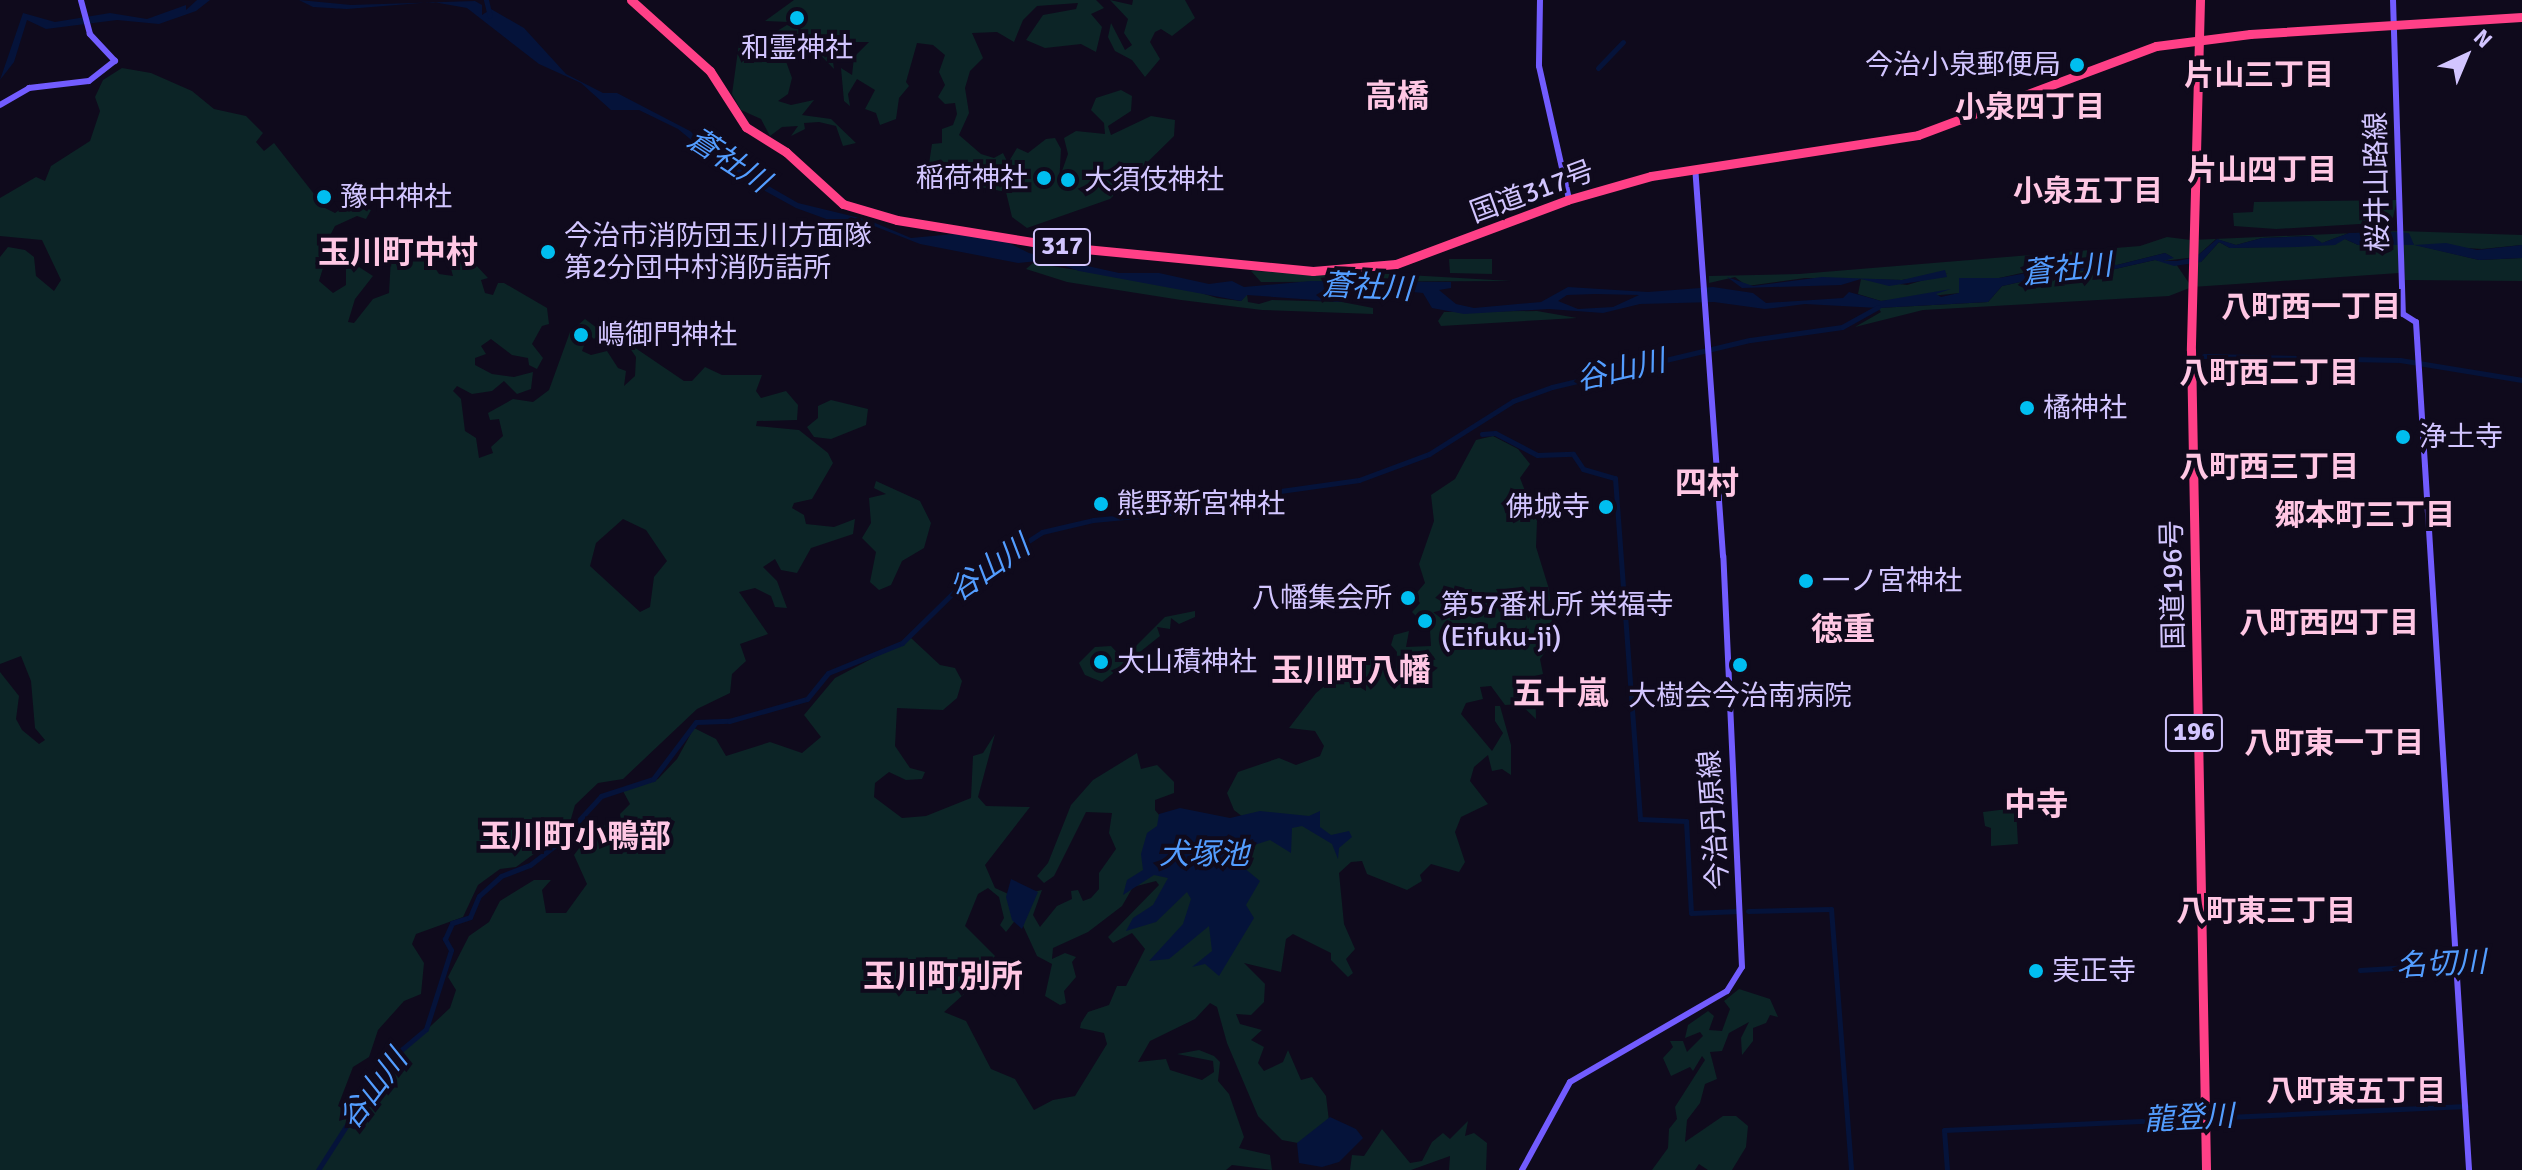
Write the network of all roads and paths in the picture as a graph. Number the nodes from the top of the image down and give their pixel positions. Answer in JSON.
{"nodes":[{"id":1,"x":81,"y":0,"type":"edge"},
{"id":2,"x":631,"y":0,"type":"edge"},
{"id":3,"x":1540,"y":0,"type":"edge"},
{"id":4,"x":2198,"y":0,"type":"edge"},
{"id":5,"x":2393,"y":0,"type":"edge"},
{"id":6,"x":2522,"y":17,"type":"edge"},
{"id":7,"x":2394,"y":25,"type":"junction"},
{"id":8,"x":2196,"y":39,"type":"junction"},
{"id":9,"x":0,"y":105,"type":"edge"},
{"id":10,"x":1695,"y":168,"type":"junction"},
{"id":11,"x":1569,"y":199,"type":"junction"},
{"id":12,"x":1522,"y":1170,"type":"edge"},
{"id":13,"x":2204,"y":1170,"type":"edge"},
{"id":14,"x":2469,"y":1170,"type":"edge"}],
"edges":[{"from":1,"to":9,"type":"main road"},
{"from":2,"to":11,"type":"highway","name":"国道317号","number":"317"},
{"from":3,"to":11,"type":"main road"},
{"from":4,"to":8,"type":"highway","name":"国道196号","number":"196"},
{"from":5,"to":7,"type":"main road","name":"桜井山路線"},
{"from":6,"to":7,"type":"highway","name":"国道317号","number":"317"},
{"from":7,"to":8,"type":"highway","name":"国道317号","number":"317"},
{"from":7,"to":14,"type":"main road","name":"桜井山路線"},
{"from":8,"to":10,"type":"highway","name":"国道317号","number":"317"},
{"from":8,"to":13,"type":"highway","name":"国道196号","number":"196"},
{"from":10,"to":11,"type":"highway","name":"国道317号","number":"317"},
{"from":10,"to":12,"type":"main road","name":"今治丹原線"}]}
